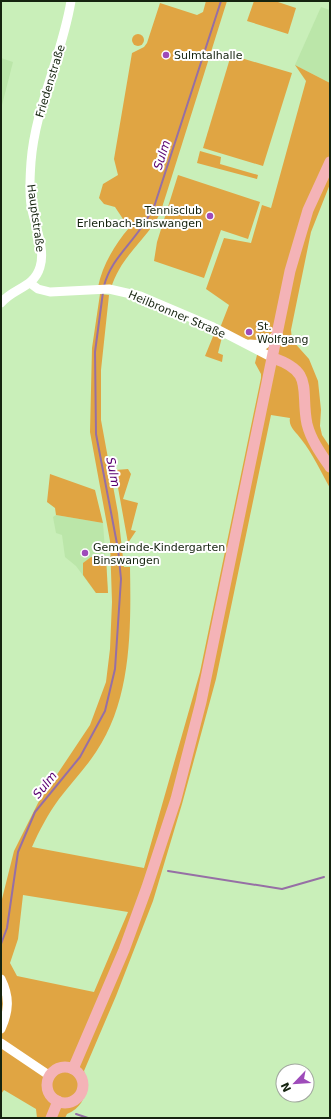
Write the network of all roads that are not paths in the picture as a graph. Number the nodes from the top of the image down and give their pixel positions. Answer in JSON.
{"nodes":[{"id":1,"x":71,"y":1,"type":"edge"},
{"id":2,"x":31,"y":161,"type":"joint"},
{"id":3,"x":330,"y":162,"type":"edge"},
{"id":4,"x":30,"y":283,"type":"junction"},
{"id":5,"x":1,"y":303,"type":"edge"},
{"id":6,"x":277,"y":338,"type":"junction"},
{"id":7,"x":247,"y":344,"type":"junction"},
{"id":8,"x":273,"y":358,"type":"junction"},
{"id":9,"x":330,"y":467,"type":"edge"},
{"id":10,"x":1,"y":979,"type":"edge"},
{"id":11,"x":1,"y":1029,"type":"edge"},
{"id":12,"x":1,"y":1043,"type":"edge"},
{"id":13,"x":73,"y":1069,"type":"junction"},
{"id":14,"x":50,"y":1076,"type":"junction"},
{"id":15,"x":58,"y":1101,"type":"junction"},
{"id":16,"x":51,"y":1118,"type":"edge"}],
"edges":[{"from":1,"to":2,"type":"street","name":"Friedenstraße"},
{"from":2,"to":4,"type":"street","name":"Hauptstraße"},
{"from":3,"to":6,"type":"main road"},
{"from":4,"to":5,"type":"street","name":"Hauptstraße"},
{"from":4,"to":7,"type":"street","name":"Heilbronner Straße"},
{"from":6,"to":7,"type":"street"},
{"from":6,"to":8,"type":"main road"},
{"from":7,"to":8,"type":"street","name":"Heilbronner Straße"},
{"from":8,"to":9,"type":"main road"},
{"from":8,"to":13,"type":"main road"},
{"from":10,"to":11,"type":"street"},
{"from":12,"to":14,"type":"street"},
{"from":13,"to":14,"type":"main road"},
{"from":13,"to":15,"type":"main road"},
{"from":14,"to":15,"type":"main road"},
{"from":15,"to":16,"type":"main road"}]}
